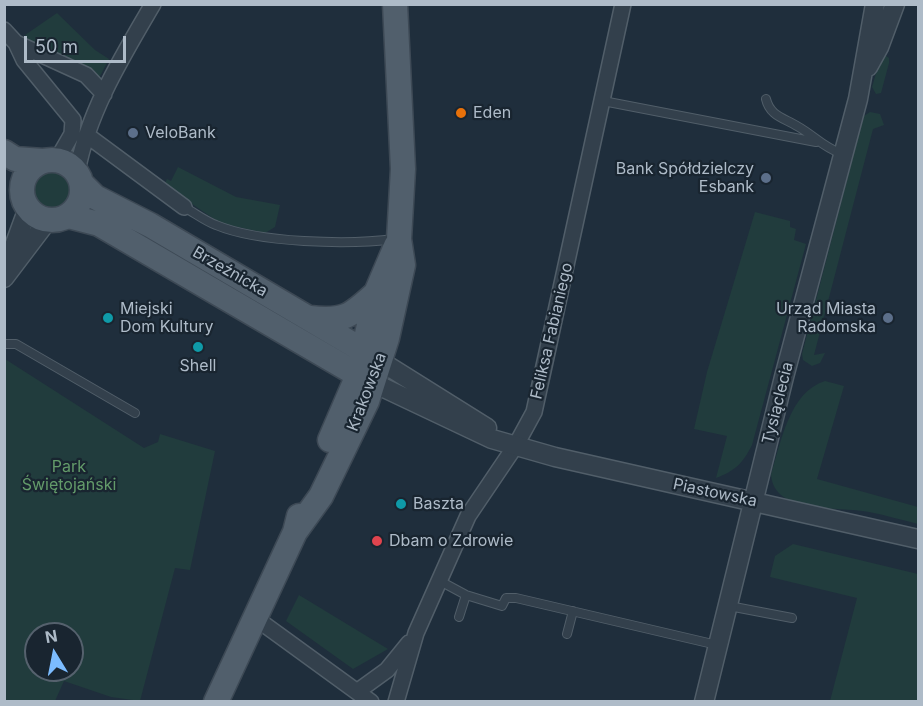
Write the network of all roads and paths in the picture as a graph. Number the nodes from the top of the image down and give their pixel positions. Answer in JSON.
{"nodes":[{"id":1,"x":153,"y":4,"type":"edge"},
{"id":2,"x":395,"y":4,"type":"edge"},
{"id":3,"x":623,"y":4,"type":"edge"},
{"id":4,"x":875,"y":4,"type":"edge"},
{"id":5,"x":895,"y":4,"type":"edge"},
{"id":6,"x":4,"y":30,"type":"edge"},
{"id":7,"x":16,"y":43,"type":"junction"},
{"id":8,"x":865,"y":71,"type":"junction"},
{"id":9,"x":104,"y":94,"type":"junction"},
{"id":10,"x":766,"y":99,"type":"dead end"},
{"id":11,"x":603,"y":101,"type":"junction"},
{"id":12,"x":94,"y":118,"type":"junction"},
{"id":13,"x":73,"y":120,"type":"junction"},
{"id":14,"x":88,"y":136,"type":"junction"},
{"id":15,"x":816,"y":142,"type":"junction"},
{"id":16,"x":4,"y":152,"type":"edge"},
{"id":17,"x":843,"y":154,"type":"junction"},
{"id":18,"x":65,"y":170,"type":"junction"},
{"id":19,"x":4,"y":171,"type":"edge"},
{"id":20,"x":184,"y":207,"type":"joint"},
{"id":21,"x":42,"y":209,"type":"junction"},
{"id":22,"x":399,"y":239,"type":"junction"},
{"id":23,"x":4,"y":273,"type":"edge"},
{"id":24,"x":4,"y":278,"type":"edge"},
{"id":25,"x":376,"y":294,"type":"junction"},
{"id":26,"x":310,"y":318,"type":"junction"},
{"id":27,"x":4,"y":344,"type":"edge"},
{"id":28,"x":368,"y":368,"type":"junction"},
{"id":29,"x":135,"y":413,"type":"dead end"},
{"id":30,"x":514,"y":445,"type":"junction"},
{"id":31,"x":753,"y":501,"type":"junction"},
{"id":32,"x":918,"y":539,"type":"edge"},
{"id":33,"x":440,"y":581,"type":"junction"},
{"id":34,"x":466,"y":595,"type":"junction"},
{"id":35,"x":729,"y":606,"type":"junction"},
{"id":36,"x":573,"y":611,"type":"junction"},
{"id":37,"x":254,"y":617,"type":"junction"},
{"id":38,"x":459,"y":617,"type":"dead end"},
{"id":39,"x":792,"y":618,"type":"dead end"},
{"id":40,"x":416,"y":633,"type":"junction"},
{"id":41,"x":567,"y":634,"type":"dead end"},
{"id":42,"x":718,"y":645,"type":"junction"},
{"id":43,"x":358,"y":691,"type":"junction"},
{"id":44,"x":216,"y":702,"type":"edge"},
{"id":45,"x":371,"y":702,"type":"edge"},
{"id":46,"x":396,"y":702,"type":"edge"},
{"id":47,"x":704,"y":702,"type":"edge"}],
"edges":[{"from":1,"to":9,"type":"street"},
{"from":2,"to":22,"type":"main road","name":"Krakowska"},
{"from":3,"to":11,"type":"street","name":"Feliksa Fabianiego"},
{"from":4,"to":8,"type":"street","name":"Tysiąclecia"},
{"from":5,"to":8,"type":"street","name":"Tysiąclecia"},
{"from":6,"to":7,"type":"street"},
{"from":7,"to":9,"type":"street"},
{"from":7,"to":13,"type":"street"},
{"from":8,"to":17,"type":"street","name":"Tysiąclecia"},
{"from":9,"to":12,"type":"street"},
{"from":10,"to":15,"type":"lane"},
{"from":11,"to":15,"type":"lane"},
{"from":11,"to":30,"type":"street","name":"Feliksa Fabianiego"},
{"from":12,"to":13,"type":"street"},
{"from":12,"to":14,"type":"street"},
{"from":13,"to":18,"type":"street"},
{"from":14,"to":18,"type":"street"},
{"from":14,"to":20,"type":"street"},
{"from":15,"to":17,"type":"lane"},
{"from":16,"to":18,"type":"main road"},
{"from":17,"to":31,"type":"street","name":"Tysiąclecia"},
{"from":18,"to":21,"type":"main road"},
{"from":18,"to":21,"type":"main road"},
{"from":18,"to":26,"type":"main road","name":"Brzeźnicka"},
{"from":19,"to":21,"type":"main road"},
{"from":20,"to":22,"type":"lane"},
{"from":21,"to":23,"type":"street"},
{"from":21,"to":24,"type":"street"},
{"from":21,"to":28,"type":"main road","name":"Brzeźnicka"},
{"from":22,"to":25,"type":"main road","name":"Krakowska"},
{"from":22,"to":28,"type":"main road","name":"Krakowska"},
{"from":25,"to":26,"type":"main road"},
{"from":25,"to":28,"type":"main road","name":"Krakowska"},
{"from":26,"to":28,"type":"main road","name":"Brzeźnicka"},
{"from":27,"to":29,"type":"lane"},
{"from":28,"to":30,"type":"street","name":"Piastowska"},
{"from":28,"to":37,"type":"main road","name":"Krakowska"},
{"from":30,"to":31,"type":"street","name":"Piastowska"},
{"from":30,"to":33,"type":"street","name":"Feliksa Fabianiego"},
{"from":31,"to":32,"type":"street","name":"Piastowska"},
{"from":31,"to":35,"type":"street","name":"Tysiąclecia"},
{"from":33,"to":34,"type":"lane"},
{"from":33,"to":40,"type":"street","name":"Feliksa Fabianiego"},
{"from":34,"to":36,"type":"lane"},
{"from":34,"to":38,"type":"lane"},
{"from":35,"to":39,"type":"lane"},
{"from":35,"to":42,"type":"street","name":"Tysiąclecia"},
{"from":36,"to":41,"type":"lane"},
{"from":36,"to":42,"type":"lane"},
{"from":37,"to":43,"type":"street"},
{"from":37,"to":44,"type":"main road","name":"Krakowska"},
{"from":40,"to":43,"type":"street","name":"Feliksa Fabianiego"},
{"from":40,"to":46,"type":"street","name":"Feliksa Fabianiego"},
{"from":42,"to":47,"type":"street","name":"Tysiąclecia"},
{"from":43,"to":45,"type":"street"}]}
